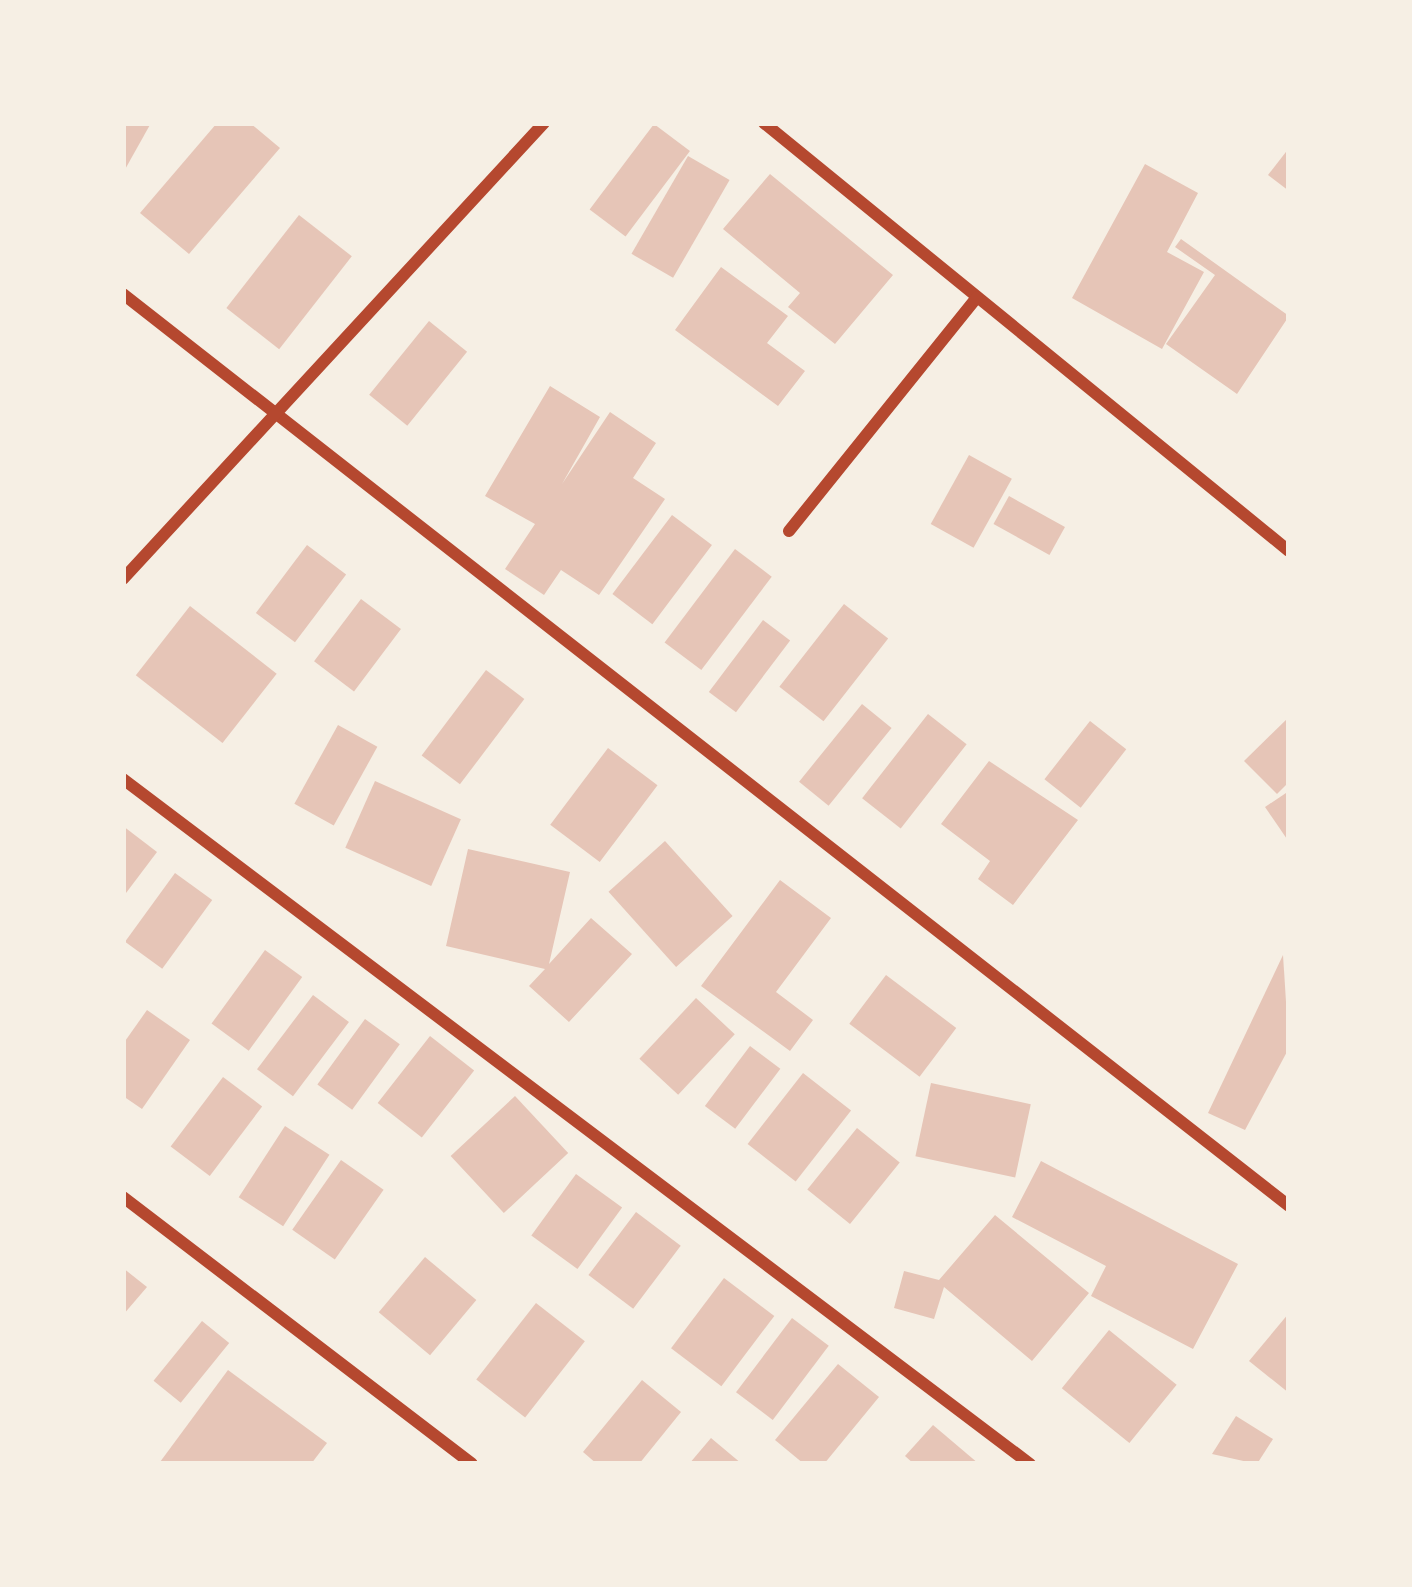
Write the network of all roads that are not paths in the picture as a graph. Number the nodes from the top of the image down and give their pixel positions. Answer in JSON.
{"nodes":[{"id":1,"x":544,"y":123,"type":"edge"},
{"id":2,"x":764,"y":123,"type":"edge"},
{"id":3,"x":123,"y":294,"type":"edge"},
{"id":4,"x":977,"y":297,"type":"junction"},
{"id":5,"x":277,"y":420,"type":"junction"},
{"id":6,"x":789,"y":531,"type":"dead end"},
{"id":7,"x":1289,"y":551,"type":"edge"},
{"id":8,"x":123,"y":579,"type":"edge"},
{"id":9,"x":123,"y":779,"type":"edge"},
{"id":10,"x":123,"y":1197,"type":"edge"},
{"id":11,"x":1289,"y":1206,"type":"edge"},
{"id":12,"x":472,"y":1464,"type":"edge"},
{"id":13,"x":1030,"y":1464,"type":"edge"}],
"edges":[{"from":1,"to":5,"type":"street"},
{"from":2,"to":4,"type":"street"},
{"from":3,"to":5,"type":"street"},
{"from":4,"to":6,"type":"street"},
{"from":4,"to":7,"type":"street"},
{"from":5,"to":8,"type":"street"},
{"from":5,"to":11,"type":"street"},
{"from":9,"to":13,"type":"street"},
{"from":10,"to":12,"type":"street"}]}
